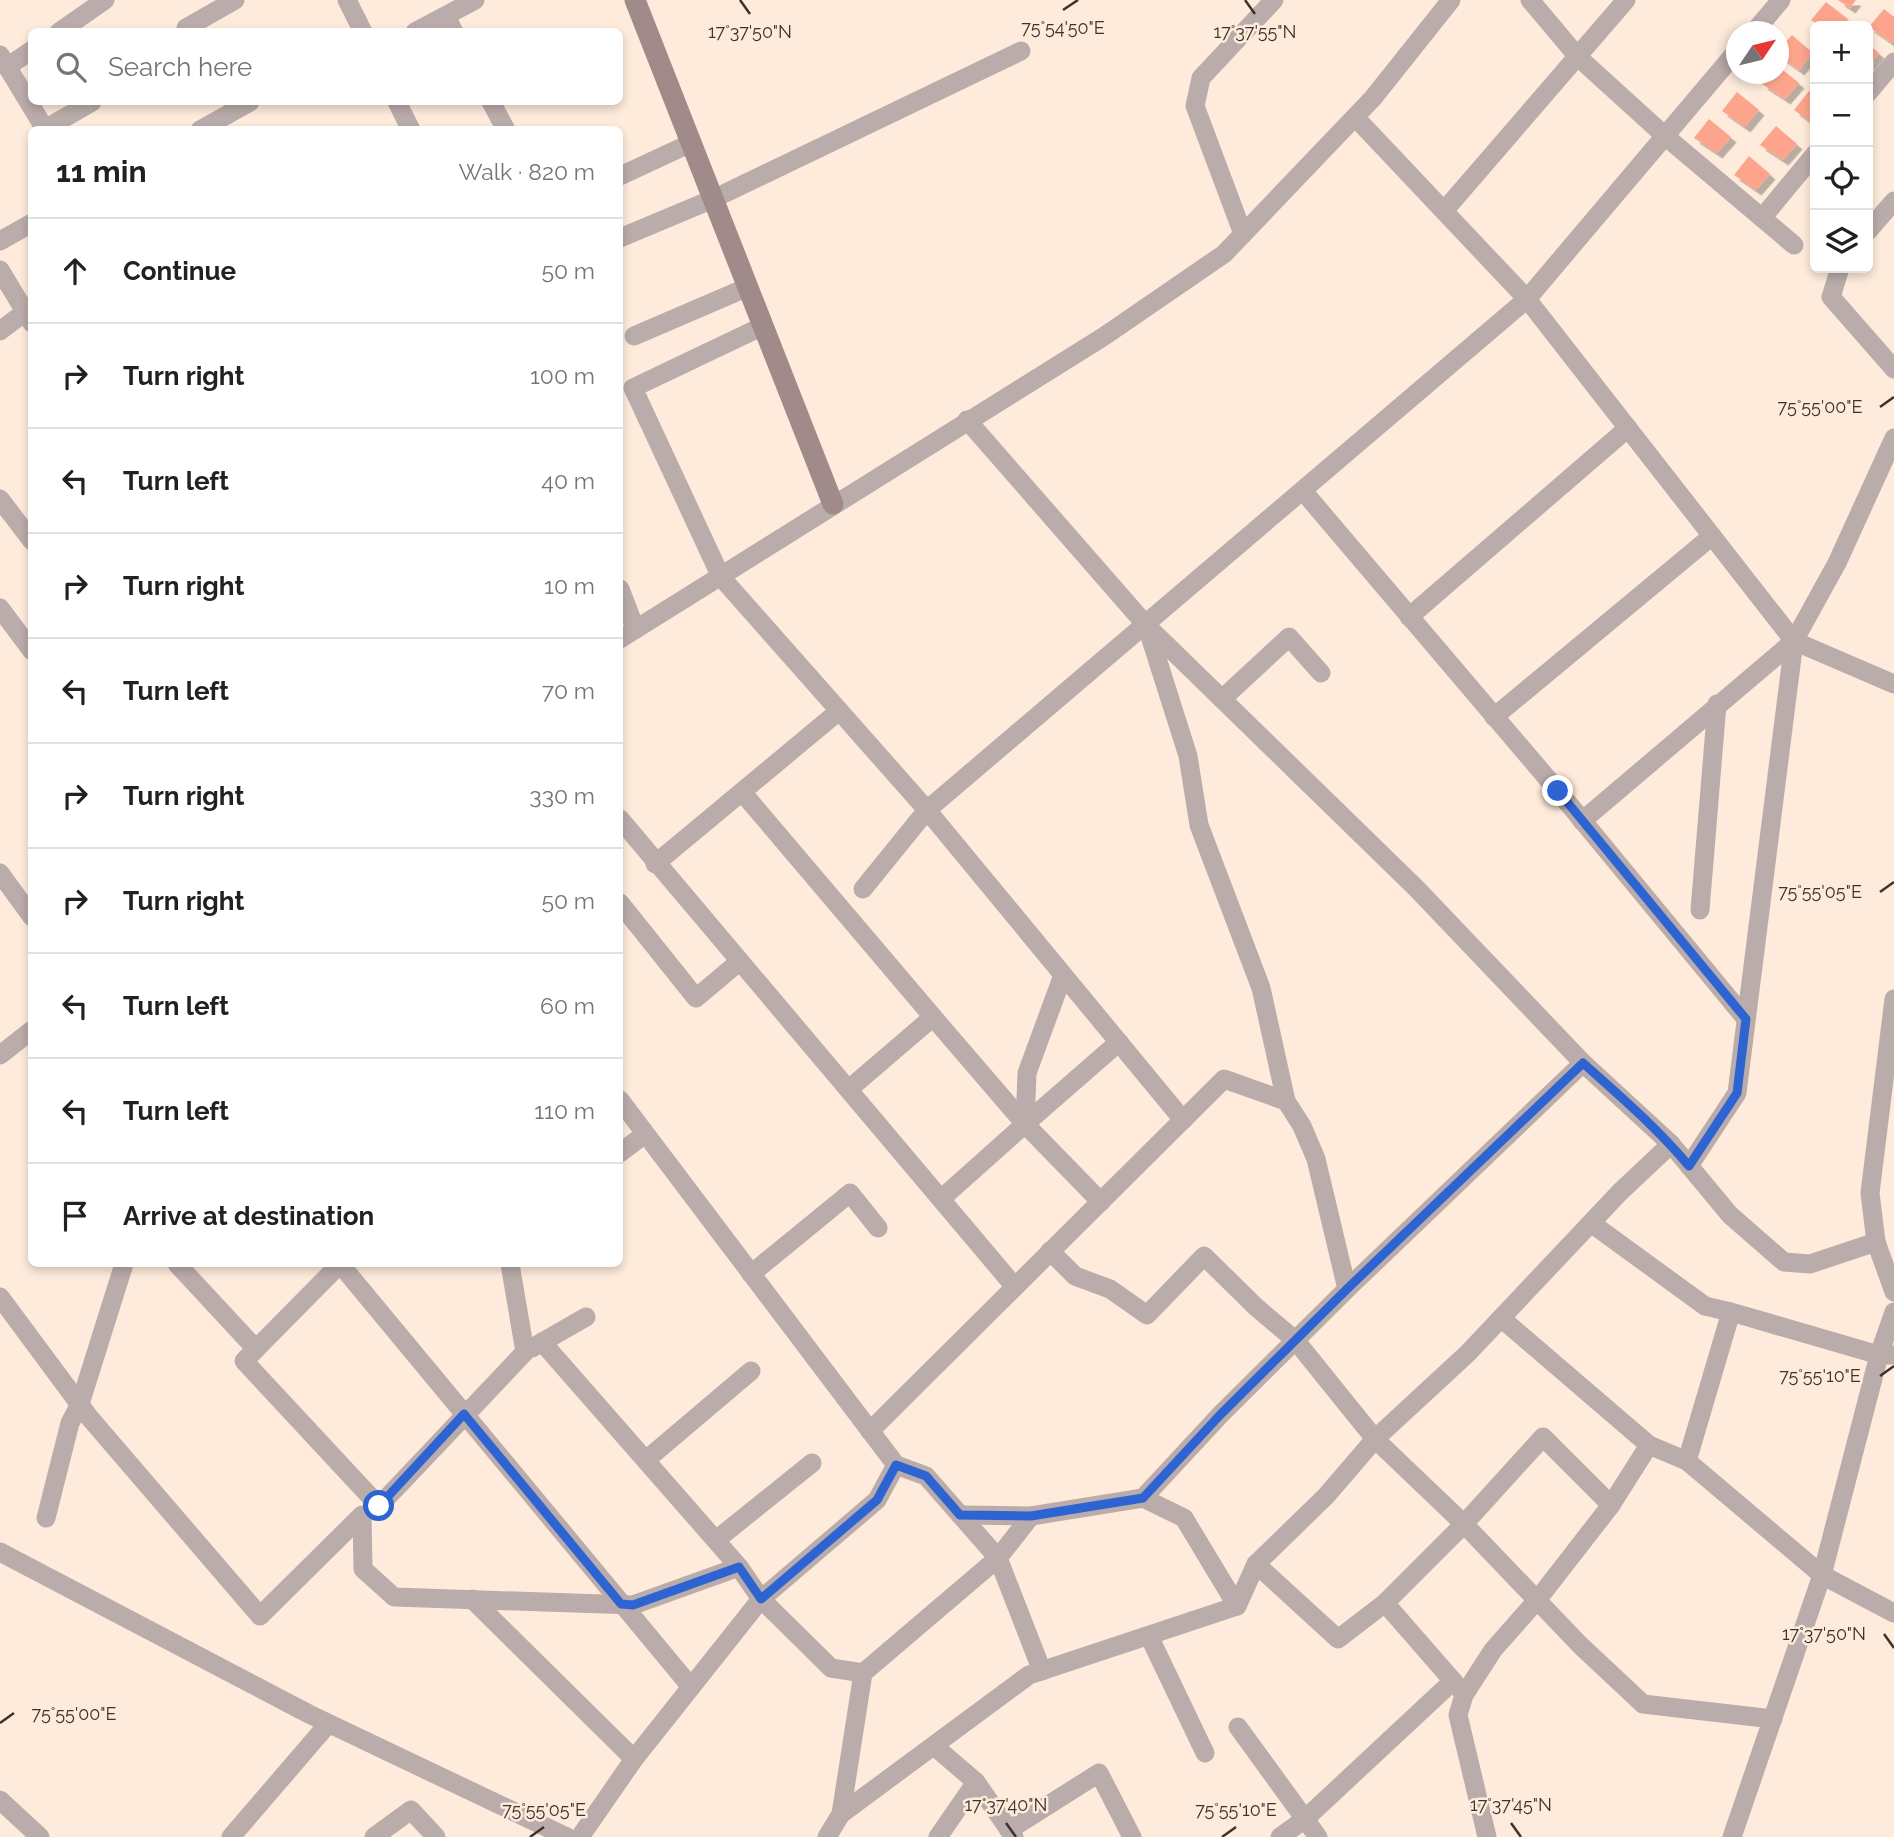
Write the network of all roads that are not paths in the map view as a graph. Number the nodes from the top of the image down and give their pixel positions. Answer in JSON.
{"nodes":[{"id":1,"x":105,"y":0,"type":"edge"},
{"id":2,"x":235,"y":0,"type":"edge"},
{"id":3,"x":347,"y":0,"type":"edge"},
{"id":4,"x":475,"y":0,"type":"edge"},
{"id":5,"x":635,"y":0,"type":"edge"},
{"id":6,"x":1273,"y":0,"type":"edge"},
{"id":7,"x":1451,"y":0,"type":"edge"},
{"id":8,"x":1530,"y":0,"type":"edge"},
{"id":9,"x":1626,"y":0,"type":"edge"},
{"id":10,"x":1781,"y":0,"type":"edge"},
{"id":11,"x":1763,"y":21,"type":"edge"},
{"id":12,"x":450,"y":24,"type":"edge"},
{"id":13,"x":65,"y":28,"type":"edge"},
{"id":14,"x":186,"y":28,"type":"edge"},
{"id":15,"x":361,"y":28,"type":"edge"},
{"id":16,"x":432,"y":28,"type":"edge"},
{"id":17,"x":1021,"y":51,"type":"dead end"},
{"id":18,"x":28,"y":52,"type":"edge"},
{"id":19,"x":1578,"y":57,"type":"junction"},
{"id":20,"x":4,"y":61,"type":"edge"},
{"id":21,"x":1894,"y":62,"type":"edge"},
{"id":22,"x":1726,"y":65,"type":"edge"},
{"id":23,"x":1873,"y":87,"type":"edge"},
{"id":24,"x":28,"y":101,"type":"edge"},
{"id":25,"x":31,"y":105,"type":"edge"},
{"id":26,"x":87,"y":105,"type":"edge"},
{"id":27,"x":245,"y":105,"type":"edge"},
{"id":28,"x":398,"y":105,"type":"edge"},
{"id":29,"x":493,"y":105,"type":"edge"},
{"id":30,"x":1355,"y":117,"type":"junction"},
{"id":31,"x":43,"y":126,"type":"edge"},
{"id":32,"x":50,"y":126,"type":"edge"},
{"id":33,"x":207,"y":126,"type":"edge"},
{"id":34,"x":409,"y":126,"type":"edge"},
{"id":35,"x":504,"y":126,"type":"edge"},
{"id":36,"x":1665,"y":136,"type":"junction"},
{"id":37,"x":691,"y":143,"type":"junction"},
{"id":38,"x":1810,"y":168,"type":"edge"},
{"id":39,"x":623,"y":175,"type":"edge"},
{"id":40,"x":713,"y":199,"type":"junction"},
{"id":41,"x":1894,"y":201,"type":"edge"},
{"id":42,"x":1444,"y":211,"type":"junction"},
{"id":43,"x":1762,"y":218,"type":"junction"},
{"id":44,"x":1873,"y":223,"type":"edge"},
{"id":45,"x":28,"y":225,"type":"edge"},
{"id":46,"x":1243,"y":234,"type":"junction"},
{"id":47,"x":623,"y":237,"type":"edge"},
{"id":48,"x":0,"y":241,"type":"edge"},
{"id":49,"x":1794,"y":245,"type":"dead end"},
{"id":50,"x":0,"y":270,"type":"edge"},
{"id":51,"x":1838,"y":273,"type":"edge"},
{"id":52,"x":748,"y":287,"type":"junction"},
{"id":53,"x":1527,"y":299,"type":"junction"},
{"id":54,"x":28,"y":317,"type":"edge"},
{"id":55,"x":763,"y":326,"type":"junction"},
{"id":56,"x":0,"y":331,"type":"edge"},
{"id":57,"x":634,"y":336,"type":"dead end"},
{"id":58,"x":1894,"y":369,"type":"edge"},
{"id":59,"x":968,"y":420,"type":"junction"},
{"id":60,"x":1628,"y":428,"type":"junction"},
{"id":61,"x":1894,"y":438,"type":"edge"},
{"id":62,"x":1303,"y":491,"type":"junction"},
{"id":63,"x":0,"y":499,"type":"edge"},
{"id":64,"x":832,"y":504,"type":"junction"},
{"id":65,"x":28,"y":536,"type":"edge"},
{"id":66,"x":1712,"y":536,"type":"junction"},
{"id":67,"x":721,"y":577,"type":"junction"},
{"id":68,"x":0,"y":608,"type":"edge"},
{"id":69,"x":623,"y":608,"type":"edge"},
{"id":70,"x":1409,"y":617,"type":"junction"},
{"id":71,"x":1146,"y":625,"type":"junction"},
{"id":72,"x":627,"y":634,"type":"edge"},
{"id":73,"x":1794,"y":641,"type":"junction"},
{"id":74,"x":28,"y":646,"type":"edge"},
{"id":75,"x":1321,"y":673,"type":"dead end"},
{"id":76,"x":1894,"y":684,"type":"edge"},
{"id":77,"x":1222,"y":699,"type":"junction"},
{"id":78,"x":1717,"y":704,"type":"junction"},
{"id":79,"x":839,"y":711,"type":"junction"},
{"id":80,"x":1494,"y":717,"type":"junction"},
{"id":81,"x":742,"y":792,"type":"junction"},
{"id":82,"x":927,"y":810,"type":"junction"},
{"id":83,"x":1582,"y":821,"type":"junction"},
{"id":84,"x":623,"y":823,"type":"edge"},
{"id":85,"x":655,"y":864,"type":"junction"},
{"id":86,"x":0,"y":873,"type":"edge"},
{"id":87,"x":863,"y":889,"type":"dead end"},
{"id":88,"x":623,"y":907,"type":"edge"},
{"id":89,"x":1700,"y":910,"type":"dead end"},
{"id":90,"x":28,"y":912,"type":"edge"},
{"id":91,"x":740,"y":961,"type":"junction"},
{"id":92,"x":1063,"y":975,"type":"junction"},
{"id":93,"x":1894,"y":999,"type":"edge"},
{"id":94,"x":933,"y":1017,"type":"junction"},
{"id":95,"x":1746,"y":1019,"type":"junction"},
{"id":96,"x":28,"y":1033,"type":"edge"},
{"id":97,"x":1119,"y":1042,"type":"junction"},
{"id":98,"x":0,"y":1055,"type":"edge"},
{"id":99,"x":1583,"y":1063,"type":"junction"},
{"id":100,"x":849,"y":1090,"type":"junction"},
{"id":101,"x":1286,"y":1101,"type":"junction"},
{"id":102,"x":623,"y":1104,"type":"edge"},
{"id":103,"x":1183,"y":1120,"type":"junction"},
{"id":104,"x":1026,"y":1125,"type":"junction"},
{"id":105,"x":645,"y":1134,"type":"junction"},
{"id":106,"x":1671,"y":1144,"type":"junction"},
{"id":107,"x":623,"y":1151,"type":"edge"},
{"id":108,"x":1689,"y":1166,"type":"junction"},
{"id":109,"x":941,"y":1199,"type":"junction"},
{"id":110,"x":1101,"y":1202,"type":"junction"},
{"id":111,"x":1591,"y":1223,"type":"junction"},
{"id":112,"x":878,"y":1228,"type":"dead end"},
{"id":113,"x":1876,"y":1242,"type":"junction"},
{"id":114,"x":1050,"y":1251,"type":"junction"},
{"id":115,"x":123,"y":1267,"type":"edge"},
{"id":116,"x":180,"y":1267,"type":"edge"},
{"id":117,"x":337,"y":1267,"type":"edge"},
{"id":118,"x":342,"y":1267,"type":"edge"},
{"id":119,"x":511,"y":1267,"type":"edge"},
{"id":120,"x":751,"y":1274,"type":"junction"},
{"id":121,"x":1015,"y":1287,"type":"junction"},
{"id":122,"x":1347,"y":1289,"type":"junction"},
{"id":123,"x":1894,"y":1292,"type":"edge"},
{"id":124,"x":0,"y":1297,"type":"edge"},
{"id":125,"x":1731,"y":1312,"type":"junction"},
{"id":126,"x":1894,"y":1312,"type":"edge"},
{"id":127,"x":586,"y":1317,"type":"dead end"},
{"id":128,"x":1502,"y":1318,"type":"junction"},
{"id":129,"x":1296,"y":1341,"type":"junction"},
{"id":130,"x":542,"y":1342,"type":"junction"},
{"id":131,"x":256,"y":1349,"type":"junction"},
{"id":132,"x":525,"y":1352,"type":"junction"},
{"id":133,"x":1887,"y":1355,"type":"edge"},
{"id":134,"x":751,"y":1371,"type":"dead end"},
{"id":135,"x":80,"y":1404,"type":"junction"},
{"id":136,"x":464,"y":1414,"type":"junction"},
{"id":137,"x":870,"y":1431,"type":"junction"},
{"id":138,"x":1375,"y":1439,"type":"junction"},
{"id":139,"x":1649,"y":1445,"type":"junction"},
{"id":140,"x":646,"y":1460,"type":"junction"},
{"id":141,"x":1687,"y":1461,"type":"junction"},
{"id":142,"x":812,"y":1463,"type":"dead end"},
{"id":143,"x":896,"y":1465,"type":"junction"},
{"id":144,"x":1143,"y":1498,"type":"junction"},
{"id":145,"x":1611,"y":1505,"type":"junction"},
{"id":146,"x":960,"y":1515,"type":"junction"},
{"id":147,"x":1031,"y":1516,"type":"junction"},
{"id":148,"x":46,"y":1518,"type":"dead end"},
{"id":149,"x":1464,"y":1524,"type":"junction"},
{"id":150,"x":716,"y":1540,"type":"junction"},
{"id":151,"x":0,"y":1552,"type":"edge"},
{"id":152,"x":998,"y":1558,"type":"junction"},
{"id":153,"x":1256,"y":1564,"type":"junction"},
{"id":154,"x":739,"y":1567,"type":"junction"},
{"id":155,"x":1822,"y":1575,"type":"junction"},
{"id":156,"x":472,"y":1599,"type":"junction"},
{"id":157,"x":761,"y":1599,"type":"junction"},
{"id":158,"x":1538,"y":1599,"type":"junction"},
{"id":159,"x":1385,"y":1603,"type":"junction"},
{"id":160,"x":621,"y":1604,"type":"junction"},
{"id":161,"x":1237,"y":1606,"type":"junction"},
{"id":162,"x":1894,"y":1614,"type":"edge"},
{"id":163,"x":1149,"y":1636,"type":"junction"},
{"id":164,"x":1042,"y":1671,"type":"junction"},
{"id":165,"x":863,"y":1673,"type":"junction"},
{"id":166,"x":691,"y":1688,"type":"junction"},
{"id":167,"x":1459,"y":1688,"type":"junction"},
{"id":168,"x":1773,"y":1719,"type":"junction"},
{"id":169,"x":328,"y":1724,"type":"junction"},
{"id":170,"x":1238,"y":1727,"type":"dead end"},
{"id":171,"x":934,"y":1746,"type":"junction"},
{"id":172,"x":1205,"y":1753,"type":"dead end"},
{"id":173,"x":634,"y":1759,"type":"junction"},
{"id":174,"x":975,"y":1782,"type":"junction"},
{"id":175,"x":0,"y":1800,"type":"edge"},
{"id":176,"x":841,"y":1814,"type":"junction"},
{"id":177,"x":1305,"y":1819,"type":"junction"},
{"id":178,"x":1735,"y":1831,"type":"edge"},
{"id":179,"x":1012,"y":1833,"type":"edge"},
{"id":180,"x":40,"y":1837,"type":"edge"},
{"id":181,"x":231,"y":1837,"type":"edge"},
{"id":182,"x":374,"y":1837,"type":"edge"},
{"id":183,"x":436,"y":1837,"type":"edge"},
{"id":184,"x":567,"y":1837,"type":"edge"},
{"id":185,"x":580,"y":1837,"type":"edge"},
{"id":186,"x":827,"y":1837,"type":"edge"},
{"id":187,"x":939,"y":1837,"type":"edge"},
{"id":188,"x":1132,"y":1837,"type":"edge"},
{"id":189,"x":1280,"y":1837,"type":"edge"},
{"id":190,"x":1318,"y":1837,"type":"edge"},
{"id":191,"x":1488,"y":1837,"type":"edge"},
{"id":192,"x":1715,"y":1837,"type":"edge"}],
"edges":[{"from":1,"to":13,"type":"street"},
{"from":2,"to":14,"type":"street"},
{"from":3,"to":15,"type":"street"},
{"from":4,"to":12,"type":"street"},
{"from":5,"to":37,"type":"street"},
{"from":6,"to":46,"type":"street"},
{"from":7,"to":30,"type":"street"},
{"from":8,"to":19,"type":"street"},
{"from":9,"to":19,"type":"street"},
{"from":10,"to":11,"type":"street"},
{"from":12,"to":16,"type":"street"},
{"from":17,"to":40,"type":"street"},
{"from":18,"to":20,"type":"street"},
{"from":19,"to":36,"type":"street"},
{"from":19,"to":42,"type":"street"},
{"from":20,"to":24,"type":"street"},
{"from":21,"to":23,"type":"street"},
{"from":22,"to":36,"type":"street"},
{"from":25,"to":31,"type":"street"},
{"from":26,"to":32,"type":"street"},
{"from":27,"to":33,"type":"street"},
{"from":28,"to":34,"type":"street"},
{"from":29,"to":35,"type":"street"},
{"from":30,"to":42,"type":"street"},
{"from":30,"to":46,"type":"street"},
{"from":36,"to":43,"type":"street"},
{"from":36,"to":53,"type":"street"},
{"from":37,"to":39,"type":"street"},
{"from":37,"to":40,"type":"street"},
{"from":38,"to":43,"type":"street"},
{"from":40,"to":47,"type":"street"},
{"from":40,"to":52,"type":"street"},
{"from":41,"to":44,"type":"street"},
{"from":42,"to":53,"type":"street"},
{"from":43,"to":49,"type":"street"},
{"from":45,"to":48,"type":"street"},
{"from":46,"to":59,"type":"street"},
{"from":50,"to":54,"type":"street"},
{"from":51,"to":58,"type":"street"},
{"from":52,"to":55,"type":"street"},
{"from":52,"to":57,"type":"street"},
{"from":53,"to":60,"type":"street"},
{"from":53,"to":62,"type":"street"},
{"from":54,"to":56,"type":"street"},
{"from":55,"to":64,"type":"street"},
{"from":55,"to":67,"type":"street"},
{"from":59,"to":64,"type":"street"},
{"from":59,"to":71,"type":"street"},
{"from":60,"to":66,"type":"street"},
{"from":60,"to":70,"type":"street"},
{"from":61,"to":73,"type":"street"},
{"from":62,"to":70,"type":"street"},
{"from":62,"to":71,"type":"street"},
{"from":63,"to":65,"type":"street"},
{"from":64,"to":67,"type":"street"},
{"from":66,"to":73,"type":"street"},
{"from":66,"to":80,"type":"street"},
{"from":67,"to":72,"type":"street"},
{"from":67,"to":79,"type":"street"},
{"from":68,"to":74,"type":"street"},
{"from":69,"to":72,"type":"street"},
{"from":70,"to":80,"type":"street"},
{"from":71,"to":77,"type":"street"},
{"from":71,"to":82,"type":"street"},
{"from":71,"to":101,"type":"street"},
{"from":73,"to":76,"type":"street"},
{"from":73,"to":78,"type":"street"},
{"from":73,"to":95,"type":"street"},
{"from":75,"to":77,"type":"street"},
{"from":77,"to":99,"type":"street"},
{"from":78,"to":83,"type":"street"},
{"from":78,"to":89,"type":"street"},
{"from":79,"to":81,"type":"street"},
{"from":79,"to":82,"type":"street"},
{"from":80,"to":83,"type":"street"},
{"from":81,"to":85,"type":"street"},
{"from":81,"to":94,"type":"street"},
{"from":82,"to":87,"type":"street"},
{"from":82,"to":92,"type":"street"},
{"from":83,"to":95,"type":"street"},
{"from":84,"to":85,"type":"street"},
{"from":85,"to":91,"type":"street"},
{"from":86,"to":90,"type":"street"},
{"from":88,"to":91,"type":"street"},
{"from":91,"to":100,"type":"street"},
{"from":92,"to":97,"type":"street"},
{"from":92,"to":104,"type":"street"},
{"from":93,"to":113,"type":"street"},
{"from":94,"to":100,"type":"street"},
{"from":94,"to":104,"type":"street"},
{"from":95,"to":108,"type":"street"},
{"from":96,"to":98,"type":"street"},
{"from":97,"to":103,"type":"street"},
{"from":97,"to":104,"type":"street"},
{"from":99,"to":106,"type":"street"},
{"from":99,"to":122,"type":"street"},
{"from":100,"to":109,"type":"street"},
{"from":101,"to":103,"type":"street"},
{"from":101,"to":122,"type":"street"},
{"from":102,"to":105,"type":"street"},
{"from":103,"to":110,"type":"street"},
{"from":104,"to":109,"type":"street"},
{"from":104,"to":110,"type":"street"},
{"from":105,"to":107,"type":"street"},
{"from":105,"to":120,"type":"street"},
{"from":106,"to":108,"type":"street"},
{"from":106,"to":111,"type":"street"},
{"from":108,"to":113,"type":"street"},
{"from":109,"to":121,"type":"street"},
{"from":110,"to":114,"type":"street"},
{"from":111,"to":125,"type":"street"},
{"from":111,"to":128,"type":"street"},
{"from":112,"to":120,"type":"street"},
{"from":113,"to":123,"type":"street"},
{"from":114,"to":121,"type":"street"},
{"from":114,"to":129,"type":"street"},
{"from":115,"to":135,"type":"street"},
{"from":116,"to":131,"type":"street"},
{"from":117,"to":131,"type":"street"},
{"from":118,"to":136,"type":"street"},
{"from":119,"to":132,"type":"street"},
{"from":120,"to":137,"type":"street"},
{"from":121,"to":137,"type":"street"},
{"from":122,"to":129,"type":"street"},
{"from":124,"to":135,"type":"street"},
{"from":125,"to":133,"type":"street"},
{"from":125,"to":141,"type":"street"},
{"from":126,"to":133,"type":"street"},
{"from":127,"to":130,"type":"street"},
{"from":128,"to":138,"type":"street"},
{"from":128,"to":139,"type":"street"},
{"from":129,"to":138,"type":"street"},
{"from":129,"to":144,"type":"street"},
{"from":130,"to":132,"type":"street"},
{"from":130,"to":140,"type":"street"},
{"from":131,"to":136,"type":"street"},
{"from":132,"to":136,"type":"street"},
{"from":133,"to":155,"type":"street"},
{"from":134,"to":140,"type":"street"},
{"from":135,"to":148,"type":"street"},
{"from":135,"to":156,"type":"street"},
{"from":136,"to":160,"type":"street"},
{"from":137,"to":143,"type":"street"},
{"from":138,"to":149,"type":"street"},
{"from":138,"to":153,"type":"street"},
{"from":139,"to":141,"type":"street"},
{"from":139,"to":145,"type":"street"},
{"from":140,"to":150,"type":"street"},
{"from":141,"to":155,"type":"street"},
{"from":142,"to":150,"type":"street"},
{"from":143,"to":146,"type":"street"},
{"from":143,"to":157,"type":"street"},
{"from":144,"to":147,"type":"street"},
{"from":144,"to":161,"type":"street"},
{"from":145,"to":149,"type":"street"},
{"from":145,"to":158,"type":"street"},
{"from":146,"to":147,"type":"street"},
{"from":146,"to":152,"type":"street"},
{"from":147,"to":152,"type":"street"},
{"from":149,"to":158,"type":"street"},
{"from":149,"to":159,"type":"street"},
{"from":150,"to":154,"type":"street"},
{"from":151,"to":169,"type":"street"},
{"from":152,"to":164,"type":"street"},
{"from":152,"to":165,"type":"street"},
{"from":153,"to":159,"type":"street"},
{"from":153,"to":161,"type":"street"},
{"from":154,"to":157,"type":"street"},
{"from":154,"to":160,"type":"street"},
{"from":155,"to":162,"type":"street"},
{"from":155,"to":168,"type":"street"},
{"from":156,"to":160,"type":"street"},
{"from":156,"to":173,"type":"street"},
{"from":157,"to":165,"type":"street"},
{"from":157,"to":166,"type":"street"},
{"from":158,"to":167,"type":"street"},
{"from":158,"to":168,"type":"street"},
{"from":159,"to":167,"type":"street"},
{"from":160,"to":166,"type":"street"},
{"from":161,"to":163,"type":"street"},
{"from":163,"to":164,"type":"street"},
{"from":163,"to":172,"type":"street"},
{"from":164,"to":171,"type":"street"},
{"from":165,"to":176,"type":"street"},
{"from":166,"to":173,"type":"street"},
{"from":167,"to":177,"type":"street"},
{"from":167,"to":191,"type":"street"},
{"from":168,"to":178,"type":"street"},
{"from":169,"to":181,"type":"street"},
{"from":169,"to":184,"type":"street"},
{"from":170,"to":177,"type":"street"},
{"from":171,"to":174,"type":"street"},
{"from":171,"to":176,"type":"street"},
{"from":173,"to":185,"type":"street"},
{"from":174,"to":179,"type":"street"},
{"from":174,"to":187,"type":"street"},
{"from":175,"to":180,"type":"street"},
{"from":176,"to":186,"type":"street"},
{"from":177,"to":189,"type":"street"},
{"from":177,"to":190,"type":"street"},
{"from":178,"to":192,"type":"street"},
{"from":179,"to":188,"type":"street"},
{"from":182,"to":183,"type":"street"}]}
